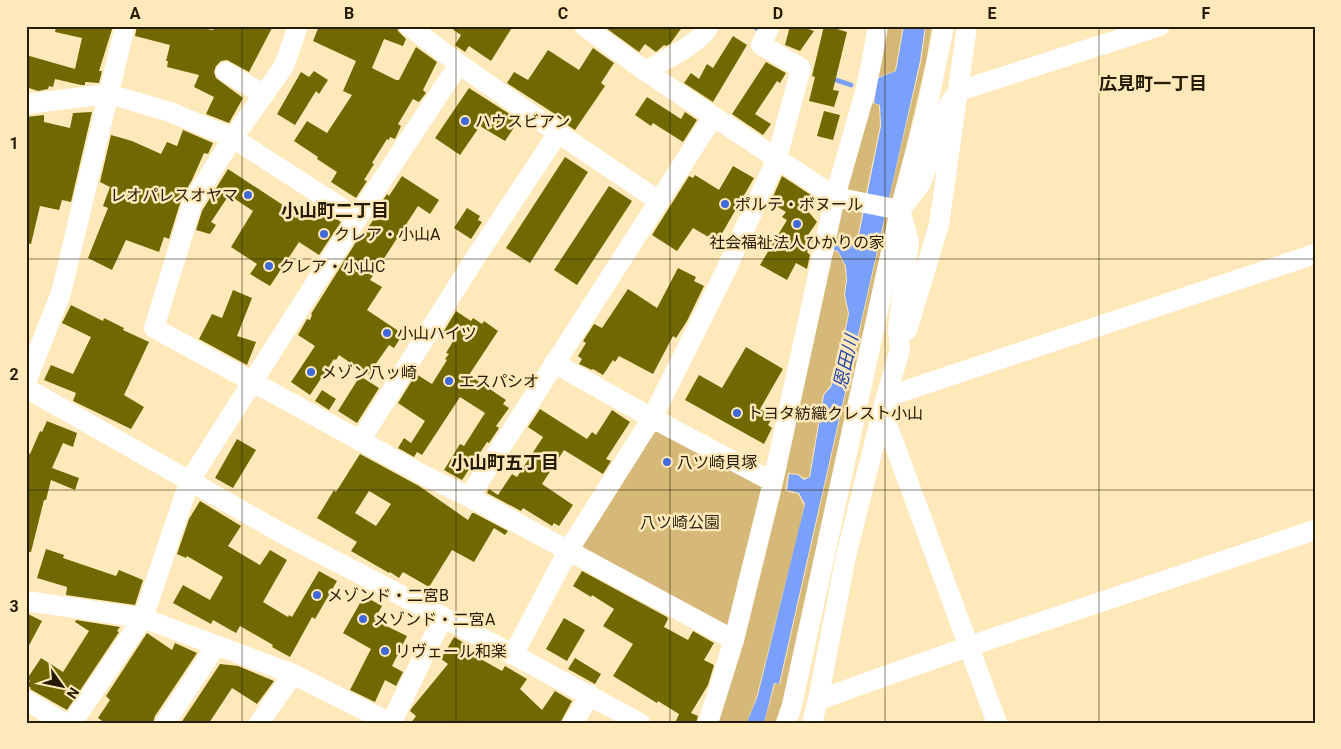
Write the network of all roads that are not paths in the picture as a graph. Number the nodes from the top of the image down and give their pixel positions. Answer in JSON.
{"nodes":[{"id":1,"x":125,"y":26,"type":"edge"},
{"id":2,"x":298,"y":26,"type":"edge"},
{"id":3,"x":409,"y":26,"type":"edge"},
{"id":4,"x":584,"y":26,"type":"edge"},
{"id":5,"x":708,"y":26,"type":"edge"},
{"id":6,"x":878,"y":26,"type":"edge"},
{"id":7,"x":944,"y":26,"type":"edge"},
{"id":8,"x":967,"y":26,"type":"edge"},
{"id":9,"x":1160,"y":26,"type":"edge"},
{"id":10,"x":767,"y":33,"type":"edge"},
{"id":11,"x":459,"y":64,"type":"junction"},
{"id":12,"x":645,"y":71,"type":"junction"},
{"id":13,"x":226,"y":72,"type":"dead end"},
{"id":14,"x":959,"y":91,"type":"junction"},
{"id":15,"x":109,"y":94,"type":"junction"},
{"id":16,"x":264,"y":95,"type":"junction"},
{"id":17,"x":26,"y":104,"type":"edge"},
{"id":18,"x":714,"y":117,"type":"junction"},
{"id":19,"x":558,"y":134,"type":"junction"},
{"id":20,"x":233,"y":138,"type":"junction"},
{"id":21,"x":777,"y":158,"type":"junction"},
{"id":22,"x":836,"y":197,"type":"junction"},
{"id":23,"x":659,"y":201,"type":"junction"},
{"id":24,"x":900,"y":210,"type":"junction"},
{"id":25,"x":358,"y":218,"type":"junction"},
{"id":26,"x":1315,"y":254,"type":"edge"},
{"id":27,"x":900,"y":350,"type":"junction"},
{"id":28,"x":554,"y":363,"type":"junction"},
{"id":29,"x":26,"y":382,"type":"edge"},
{"id":30,"x":253,"y":382,"type":"junction"},
{"id":31,"x":26,"y":388,"type":"edge"},
{"id":32,"x":886,"y":397,"type":"junction"},
{"id":33,"x":652,"y":418,"type":"junction"},
{"id":34,"x":360,"y":441,"type":"junction"},
{"id":35,"x":190,"y":480,"type":"junction"},
{"id":36,"x":773,"y":482,"type":"junction"},
{"id":37,"x":469,"y":496,"type":"junction"},
{"id":38,"x":1315,"y":530,"type":"edge"},
{"id":39,"x":568,"y":551,"type":"junction"},
{"id":40,"x":26,"y":601,"type":"edge"},
{"id":41,"x":443,"y":617,"type":"junction"},
{"id":42,"x":142,"y":618,"type":"junction"},
{"id":43,"x":734,"y":640,"type":"junction"},
{"id":44,"x":216,"y":646,"type":"junction"},
{"id":45,"x":970,"y":646,"type":"junction"},
{"id":46,"x":513,"y":655,"type":"junction"},
{"id":47,"x":293,"y":674,"type":"junction"},
{"id":48,"x":590,"y":695,"type":"junction"},
{"id":49,"x":26,"y":700,"type":"edge"},
{"id":50,"x":818,"y":700,"type":"junction"},
{"id":51,"x":64,"y":723,"type":"edge"},
{"id":52,"x":72,"y":723,"type":"edge"},
{"id":53,"x":165,"y":723,"type":"edge"},
{"id":54,"x":259,"y":723,"type":"edge"},
{"id":55,"x":391,"y":723,"type":"edge"},
{"id":56,"x":573,"y":723,"type":"edge"},
{"id":57,"x":640,"y":723,"type":"edge"},
{"id":58,"x":708,"y":723,"type":"edge"},
{"id":59,"x":786,"y":723,"type":"edge"},
{"id":60,"x":812,"y":723,"type":"edge"},
{"id":61,"x":997,"y":723,"type":"edge"}],
"edges":[{"from":1,"to":15,"type":"street"},
{"from":2,"to":16,"type":"street"},
{"from":3,"to":11,"type":"street"},
{"from":4,"to":12,"type":"street"},
{"from":5,"to":12,"type":"street"},
{"from":6,"to":22,"type":"street"},
{"from":7,"to":24,"type":"street"},
{"from":8,"to":14,"type":"street"},
{"from":9,"to":14,"type":"street"},
{"from":10,"to":21,"type":"street"},
{"from":11,"to":19,"type":"street"},
{"from":11,"to":25,"type":"street"},
{"from":12,"to":18,"type":"street"},
{"from":13,"to":16,"type":"street"},
{"from":14,"to":24,"type":"street"},
{"from":14,"to":27,"type":"street"},
{"from":15,"to":17,"type":"street"},
{"from":15,"to":20,"type":"street"},
{"from":15,"to":29,"type":"street"},
{"from":16,"to":20,"type":"street"},
{"from":18,"to":21,"type":"street"},
{"from":18,"to":23,"type":"street"},
{"from":19,"to":23,"type":"street"},
{"from":19,"to":34,"type":"street"},
{"from":20,"to":25,"type":"street"},
{"from":20,"to":30,"type":"street"},
{"from":21,"to":22,"type":"street"},
{"from":21,"to":33,"type":"street"},
{"from":22,"to":24,"type":"street"},
{"from":22,"to":36,"type":"street"},
{"from":23,"to":28,"type":"street"},
{"from":24,"to":27,"type":"street"},
{"from":24,"to":59,"type":"street"},
{"from":25,"to":30,"type":"street"},
{"from":26,"to":32,"type":"street"},
{"from":27,"to":32,"type":"street"},
{"from":28,"to":33,"type":"street"},
{"from":28,"to":37,"type":"street"},
{"from":30,"to":34,"type":"street"},
{"from":30,"to":35,"type":"street"},
{"from":31,"to":35,"type":"street"},
{"from":32,"to":45,"type":"street"},
{"from":32,"to":50,"type":"street"},
{"from":33,"to":36,"type":"street"},
{"from":33,"to":39,"type":"street"},
{"from":34,"to":37,"type":"street"},
{"from":35,"to":41,"type":"street"},
{"from":35,"to":42,"type":"street"},
{"from":36,"to":43,"type":"street"},
{"from":37,"to":39,"type":"street"},
{"from":38,"to":45,"type":"street"},
{"from":39,"to":43,"type":"street"},
{"from":39,"to":46,"type":"street"},
{"from":40,"to":42,"type":"street"},
{"from":41,"to":46,"type":"street"},
{"from":41,"to":55,"type":"street"},
{"from":42,"to":44,"type":"street"},
{"from":42,"to":52,"type":"street"},
{"from":43,"to":58,"type":"street"},
{"from":44,"to":47,"type":"street"},
{"from":44,"to":53,"type":"street"},
{"from":45,"to":50,"type":"street"},
{"from":45,"to":61,"type":"street"},
{"from":46,"to":48,"type":"street"},
{"from":47,"to":54,"type":"street"},
{"from":47,"to":55,"type":"street"},
{"from":48,"to":56,"type":"street"},
{"from":48,"to":57,"type":"street"},
{"from":49,"to":51,"type":"street"},
{"from":50,"to":60,"type":"street"}]}
